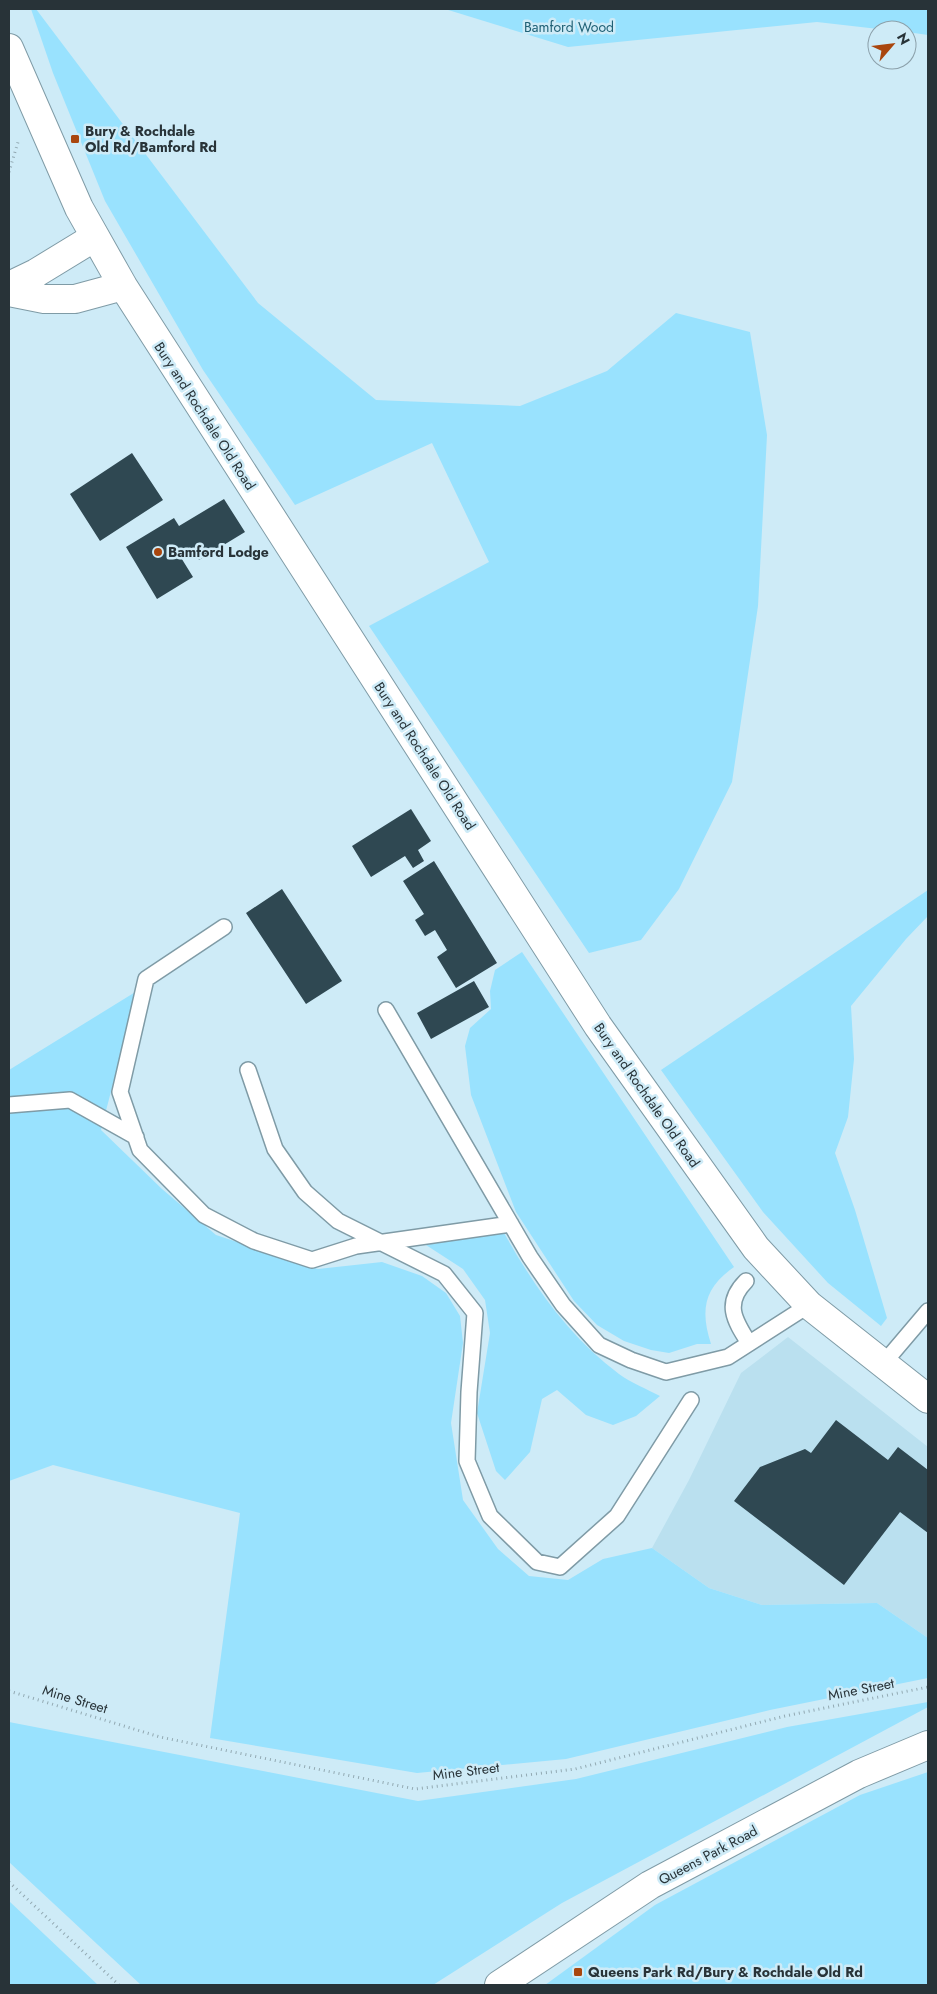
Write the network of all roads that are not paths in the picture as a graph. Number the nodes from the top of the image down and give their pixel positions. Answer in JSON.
{"nodes":[{"id":1,"x":9,"y":48,"type":"edge"},
{"id":2,"x":95,"y":237,"type":"junction"},
{"id":3,"x":9,"y":286,"type":"edge"},
{"id":4,"x":123,"y":286,"type":"junction"},
{"id":5,"x":9,"y":292,"type":"edge"},
{"id":6,"x":224,"y":927,"type":"dead end"},
{"id":7,"x":386,"y":1010,"type":"dead end"},
{"id":8,"x":248,"y":1070,"type":"dead end"},
{"id":9,"x":9,"y":1105,"type":"edge"},
{"id":10,"x":136,"y":1137,"type":"junction"},
{"id":11,"x":511,"y":1224,"type":"junction"},
{"id":12,"x":379,"y":1242,"type":"junction"},
{"id":13,"x":746,"y":1281,"type":"dead end"},
{"id":14,"x":809,"y":1305,"type":"junction"},
{"id":15,"x":928,"y":1311,"type":"edge"},
{"id":16,"x":749,"y":1343,"type":"junction"},
{"id":17,"x":883,"y":1364,"type":"junction"},
{"id":18,"x":691,"y":1400,"type":"dead end"},
{"id":19,"x":928,"y":1400,"type":"edge"},
{"id":20,"x":928,"y":1746,"type":"edge"},
{"id":21,"x":499,"y":1985,"type":"edge"}],
"edges":[{"from":1,"to":2,"type":"main road","name":"Bury and Rochdale Old Road"},
{"from":2,"to":3,"type":"main road"},
{"from":2,"to":4,"type":"main road","name":"Bury and Rochdale Old Road"},
{"from":4,"to":5,"type":"main road"},
{"from":4,"to":14,"type":"main road","name":"Bury and Rochdale Old Road"},
{"from":6,"to":10,"type":"lane"},
{"from":7,"to":11,"type":"lane"},
{"from":8,"to":12,"type":"lane"},
{"from":9,"to":10,"type":"lane"},
{"from":10,"to":12,"type":"lane"},
{"from":11,"to":12,"type":"lane"},
{"from":11,"to":16,"type":"lane"},
{"from":12,"to":18,"type":"lane"},
{"from":13,"to":16,"type":"lane"},
{"from":14,"to":16,"type":"lane"},
{"from":14,"to":17,"type":"main road","name":"Bury and Rochdale Old Road"},
{"from":15,"to":17,"type":"lane"},
{"from":17,"to":19,"type":"main road","name":"Bury and Rochdale Old Road"},
{"from":20,"to":21,"type":"main road","name":"Queens Park Road"}]}
